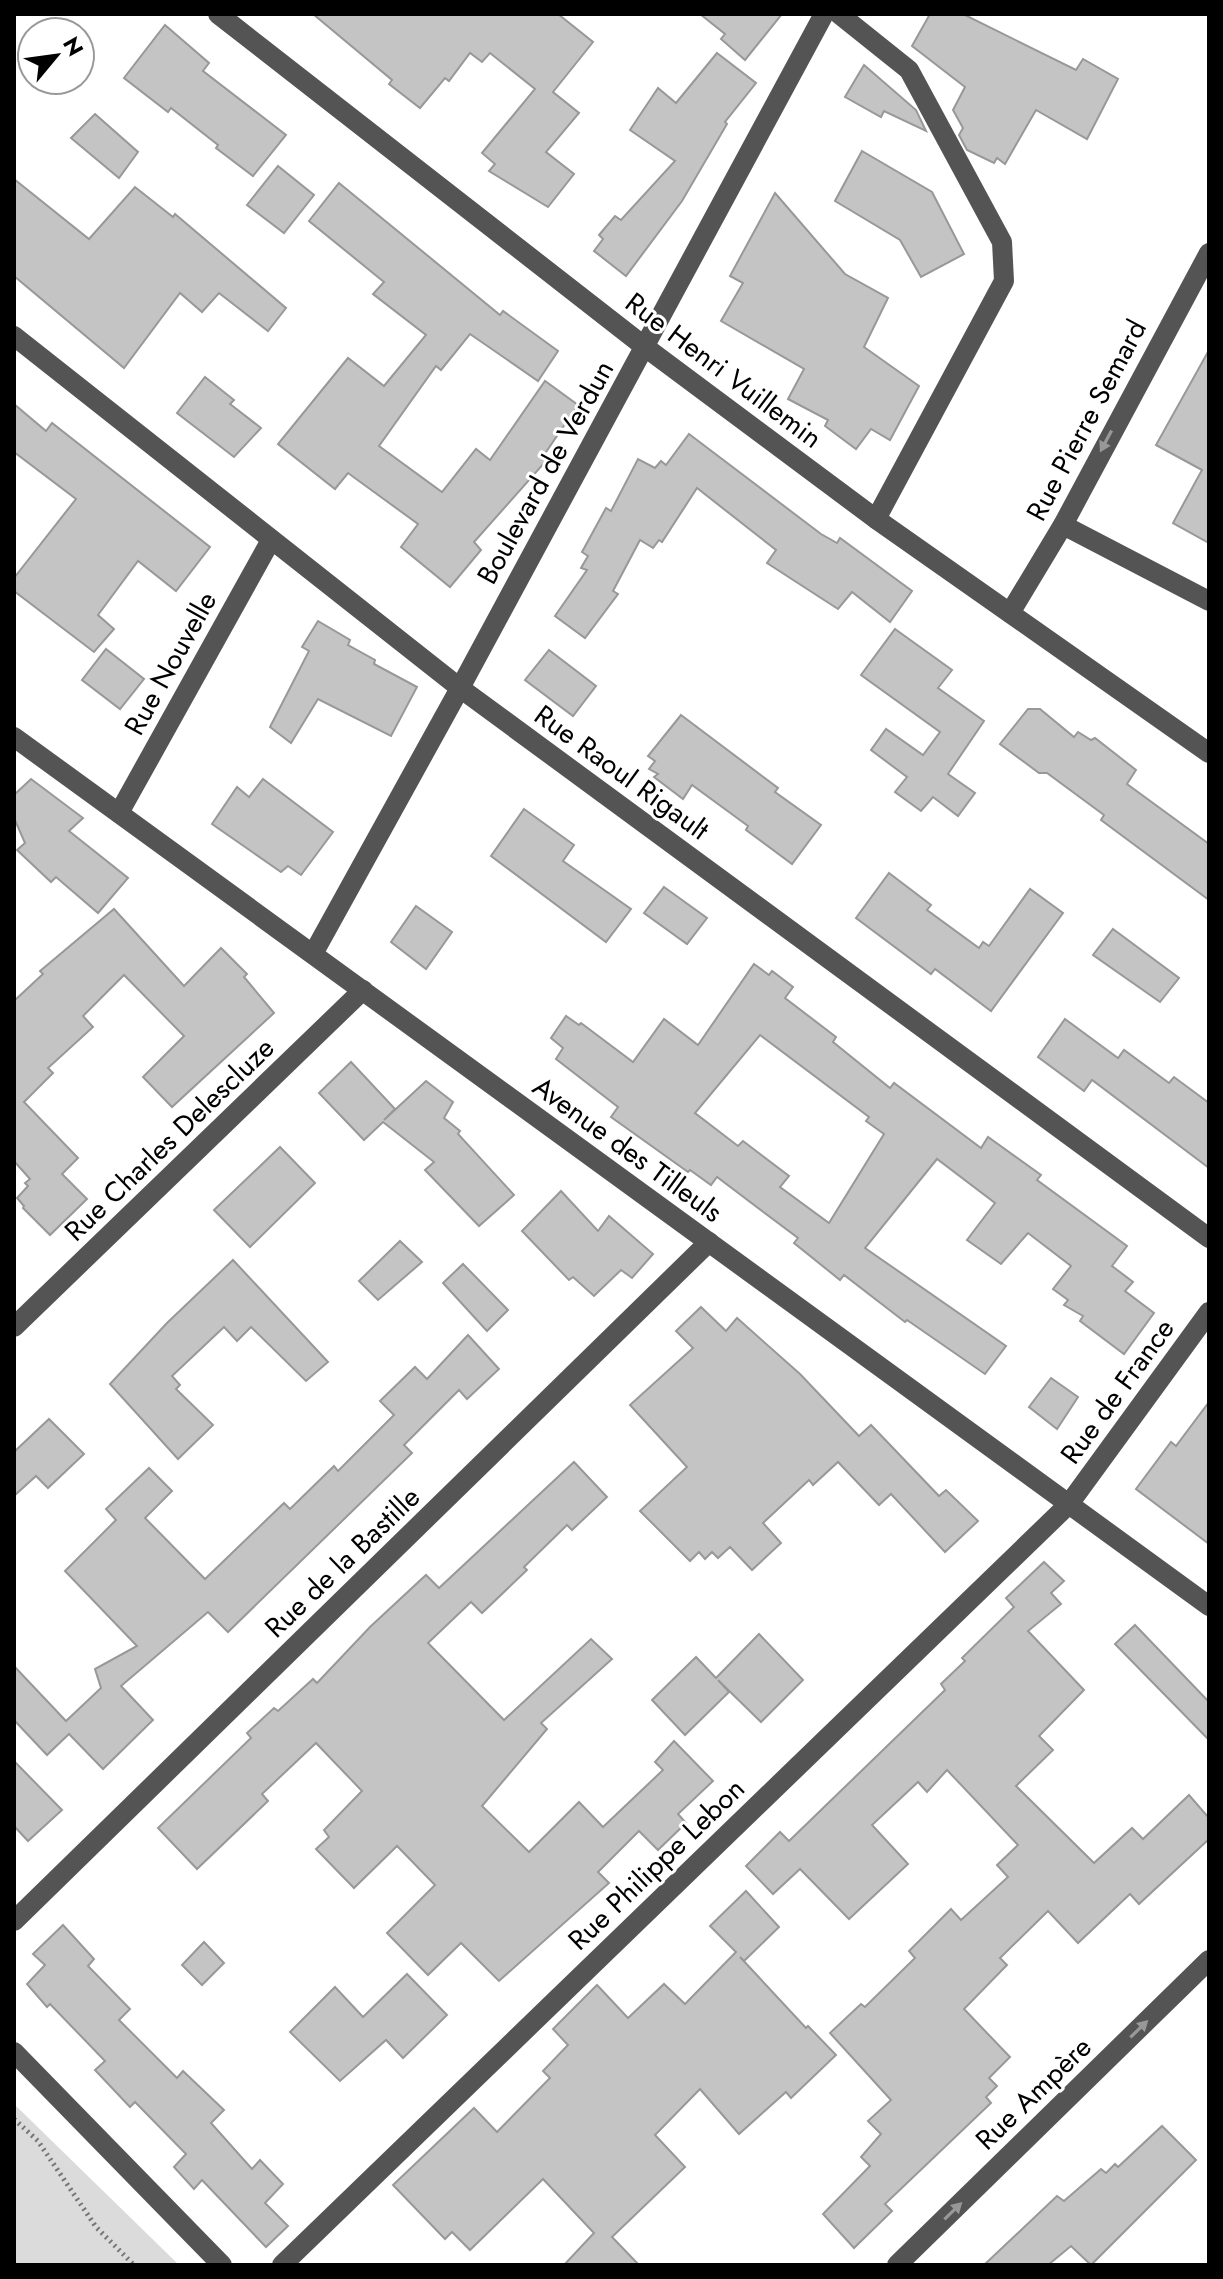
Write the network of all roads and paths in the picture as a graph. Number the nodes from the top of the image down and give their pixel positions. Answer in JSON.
{"nodes":[{"id":1,"x":218,"y":14,"type":"edge"},
{"id":2,"x":824,"y":14,"type":"edge"},
{"id":3,"x":839,"y":14,"type":"edge"},
{"id":4,"x":1209,"y":253,"type":"edge"},
{"id":5,"x":14,"y":336,"type":"edge"},
{"id":6,"x":645,"y":347,"type":"junction"},
{"id":7,"x":876,"y":519,"type":"junction"},
{"id":8,"x":1063,"y":525,"type":"junction"},
{"id":9,"x":271,"y":540,"type":"junction"},
{"id":10,"x":1209,"y":601,"type":"edge"},
{"id":11,"x":1010,"y":613,"type":"junction"},
{"id":12,"x":460,"y":688,"type":"junction"},
{"id":13,"x":14,"y":737,"type":"edge"},
{"id":14,"x":1209,"y":753,"type":"edge"},
{"id":15,"x":119,"y":813,"type":"junction"},
{"id":16,"x":313,"y":954,"type":"junction"},
{"id":17,"x":363,"y":990,"type":"junction"},
{"id":18,"x":1209,"y":1238,"type":"edge"},
{"id":19,"x":709,"y":1242,"type":"junction"},
{"id":20,"x":1209,"y":1312,"type":"edge"},
{"id":21,"x":14,"y":1327,"type":"edge"},
{"id":22,"x":1069,"y":1504,"type":"junction"},
{"id":23,"x":1209,"y":1606,"type":"edge"},
{"id":24,"x":14,"y":1921,"type":"edge"},
{"id":25,"x":1209,"y":1960,"type":"edge"},
{"id":26,"x":14,"y":2052,"type":"edge"},
{"id":27,"x":14,"y":2119,"type":"edge"},
{"id":28,"x":134,"y":2265,"type":"edge"},
{"id":29,"x":222,"y":2265,"type":"edge"},
{"id":30,"x":282,"y":2265,"type":"edge"},
{"id":31,"x":897,"y":2265,"type":"edge"}],
"edges":[{"from":1,"to":6,"type":"street","name":"Rue Henri Vuillemin"},
{"from":2,"to":6,"type":"street","name":"Boulevard de Verdun"},
{"from":3,"to":7,"type":"street"},
{"from":4,"to":8,"type":"street","name":"Rue Pierre Semard","one_way":true},
{"from":5,"to":9,"type":"street","name":"Rue Raoul Rigault"},
{"from":6,"to":7,"type":"street","name":"Rue Henri Vuillemin"},
{"from":6,"to":12,"type":"street","name":"Boulevard de Verdun"},
{"from":7,"to":11,"type":"street","name":"Rue Henri Vuillemin"},
{"from":8,"to":10,"type":"street"},
{"from":8,"to":11,"type":"street","name":"Rue Pierre Semard"},
{"from":9,"to":12,"type":"street","name":"Rue Raoul Rigault"},
{"from":9,"to":15,"type":"street","name":"Rue Nouvelle"},
{"from":11,"to":14,"type":"street","name":"Rue Henri Vuillemin"},
{"from":12,"to":16,"type":"street","name":"Boulevard de Verdun"},
{"from":12,"to":18,"type":"street","name":"Rue Raoul Rigault"},
{"from":13,"to":15,"type":"street","name":"Avenue des Tilleuls"},
{"from":15,"to":16,"type":"street","name":"Avenue des Tilleuls"},
{"from":16,"to":17,"type":"street","name":"Avenue des Tilleuls"},
{"from":17,"to":19,"type":"street","name":"Avenue des Tilleuls"},
{"from":17,"to":21,"type":"street","name":"Rue Charles Delescluze"},
{"from":19,"to":22,"type":"street","name":"Avenue des Tilleuls"},
{"from":19,"to":24,"type":"street","name":"Rue de la Bastille"},
{"from":20,"to":22,"type":"street","name":"Rue de France"},
{"from":22,"to":23,"type":"street","name":"Avenue des Tilleuls"},
{"from":22,"to":30,"type":"street","name":"Rue Philippe Lebon"},
{"from":31,"to":25,"type":"street","name":"Rue Ampère","one_way":true},
{"from":26,"to":29,"type":"street"},
{"from":27,"to":28,"type":"path"}]}
